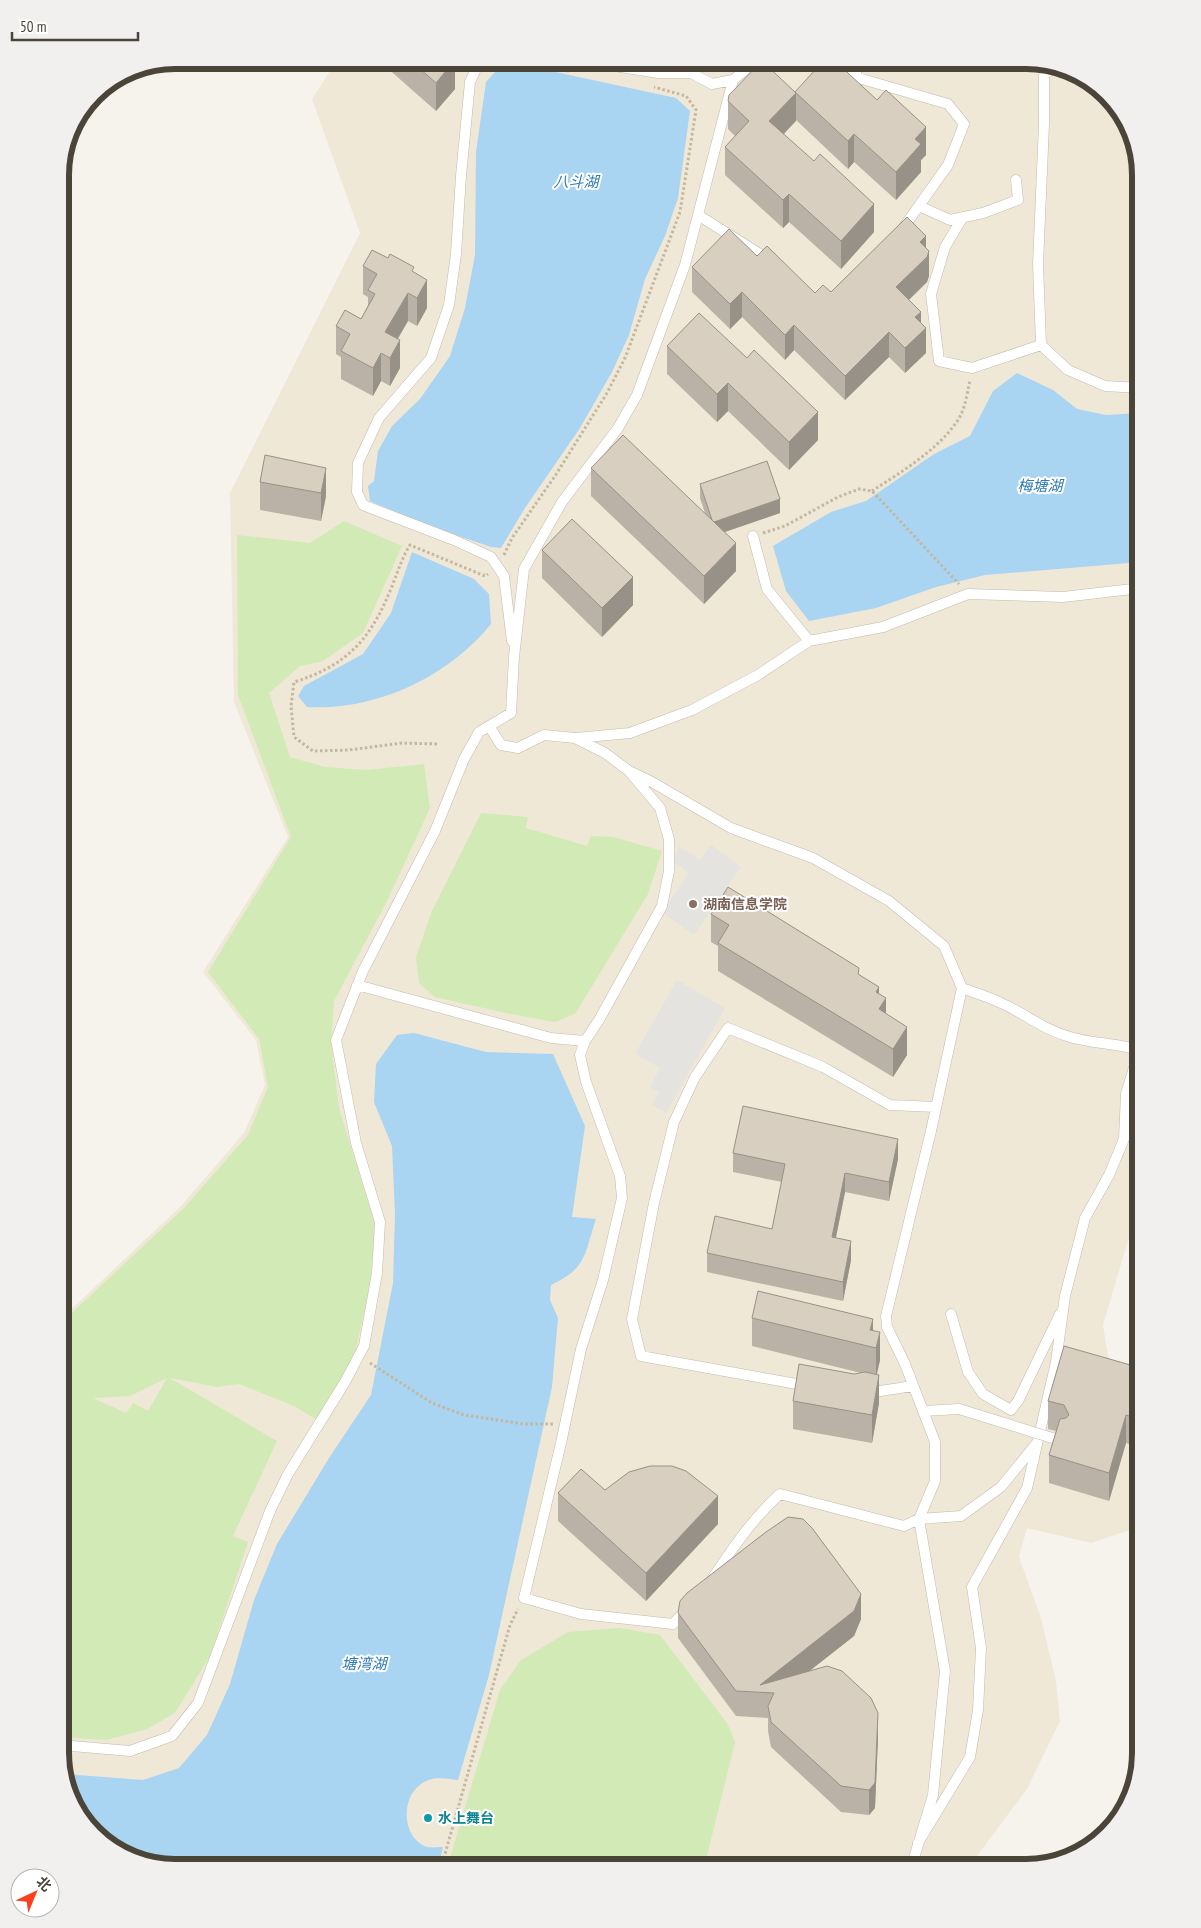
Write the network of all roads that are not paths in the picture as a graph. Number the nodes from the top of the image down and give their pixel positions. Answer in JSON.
{"nodes":[{"id":1,"x":476,"y":69,"type":"edge"},
{"id":2,"x":639,"y":69,"type":"edge"},
{"id":3,"x":665,"y":69,"type":"edge"},
{"id":4,"x":746,"y":69,"type":"edge"},
{"id":5,"x":834,"y":69,"type":"edge"},
{"id":6,"x":856,"y":69,"type":"edge"},
{"id":7,"x":1049,"y":71,"type":"edge"},
{"id":8,"x":666,"y":73,"type":"junction"},
{"id":9,"x":855,"y":77,"type":"junction"},
{"id":10,"x":733,"y":80,"type":"junction"},
{"id":11,"x":1016,"y":180,"type":"dead end"},
{"id":12,"x":919,"y":206,"type":"junction"},
{"id":13,"x":698,"y":215,"type":"junction"},
{"id":14,"x":963,"y":217,"type":"junction"},
{"id":15,"x":895,"y":240,"type":"edge"},
{"id":16,"x":778,"y":266,"type":"edge"},
{"id":17,"x":1041,"y":345,"type":"junction"},
{"id":18,"x":1132,"y":388,"type":"edge"},
{"id":19,"x":753,"y":536,"type":"road end"},
{"id":20,"x":1132,"y":589,"type":"edge"},
{"id":21,"x":809,"y":641,"type":"junction"},
{"id":22,"x":514,"y":657,"type":"junction"},
{"id":23,"x":489,"y":726,"type":"junction"},
{"id":24,"x":575,"y":738,"type":"junction"},
{"id":25,"x":629,"y":771,"type":"junction"},
{"id":26,"x":358,"y":985,"type":"junction"},
{"id":27,"x":962,"y":988,"type":"junction"},
{"id":28,"x":585,"y":1041,"type":"junction"},
{"id":29,"x":1132,"y":1049,"type":"edge"},
{"id":30,"x":1132,"y":1076,"type":"edge"},
{"id":31,"x":936,"y":1107,"type":"junction"},
{"id":32,"x":1064,"y":1307,"type":"junction"},
{"id":33,"x":952,"y":1314,"type":"dead end"},
{"id":34,"x":913,"y":1386,"type":"junction"},
{"id":35,"x":819,"y":1388,"type":"edge"},
{"id":36,"x":856,"y":1395,"type":"edge"},
{"id":37,"x":923,"y":1410,"type":"junction"},
{"id":38,"x":1062,"y":1441,"type":"edge"},
{"id":39,"x":1038,"y":1442,"type":"junction"},
{"id":40,"x":919,"y":1519,"type":"junction"},
{"id":41,"x":704,"y":1590,"type":"edge"},
{"id":42,"x":691,"y":1604,"type":"edge"},
{"id":43,"x":69,"y":1746,"type":"edge"},
{"id":44,"x":918,"y":1843,"type":"junction"},
{"id":45,"x":913,"y":1859,"type":"edge"}],
"edges":[{"from":1,"to":22,"type":"lane"},
{"from":2,"to":8,"type":"lane"},
{"from":3,"to":8,"type":"lane"},
{"from":4,"to":10,"type":"lane"},
{"from":5,"to":9,"type":"lane"},
{"from":6,"to":9,"type":"lane"},
{"from":7,"to":17,"type":"lane"},
{"from":8,"to":10,"type":"lane"},
{"from":9,"to":12,"type":"lane"},
{"from":10,"to":13,"type":"lane"},
{"from":11,"to":14,"type":"lane"},
{"from":12,"to":14,"type":"lane"},
{"from":12,"to":15,"type":"lane"},
{"from":13,"to":16,"type":"lane"},
{"from":13,"to":22,"type":"lane"},
{"from":14,"to":17,"type":"lane"},
{"from":17,"to":18,"type":"lane"},
{"from":19,"to":21,"type":"lane"},
{"from":20,"to":21,"type":"lane"},
{"from":21,"to":24,"type":"lane"},
{"from":22,"to":23,"type":"lane"},
{"from":23,"to":24,"type":"lane"},
{"from":23,"to":26,"type":"lane"},
{"from":24,"to":25,"type":"lane"},
{"from":25,"to":27,"type":"lane"},
{"from":25,"to":28,"type":"lane"},
{"from":26,"to":28,"type":"lane"},
{"from":26,"to":43,"type":"lane"},
{"from":27,"to":29,"type":"lane"},
{"from":27,"to":31,"type":"lane"},
{"from":28,"to":42,"type":"lane"},
{"from":30,"to":32,"type":"lane"},
{"from":31,"to":34,"type":"lane"},
{"from":31,"to":35,"type":"lane"},
{"from":32,"to":33,"type":"lane"},
{"from":32,"to":39,"type":"lane"},
{"from":34,"to":36,"type":"lane"},
{"from":34,"to":37,"type":"lane"},
{"from":37,"to":38,"type":"lane","bridge":true},
{"from":37,"to":40,"type":"lane"},
{"from":39,"to":40,"type":"lane"},
{"from":39,"to":44,"type":"lane"},
{"from":40,"to":41,"type":"lane"},
{"from":40,"to":44,"type":"lane"},
{"from":44,"to":45,"type":"lane"}]}
